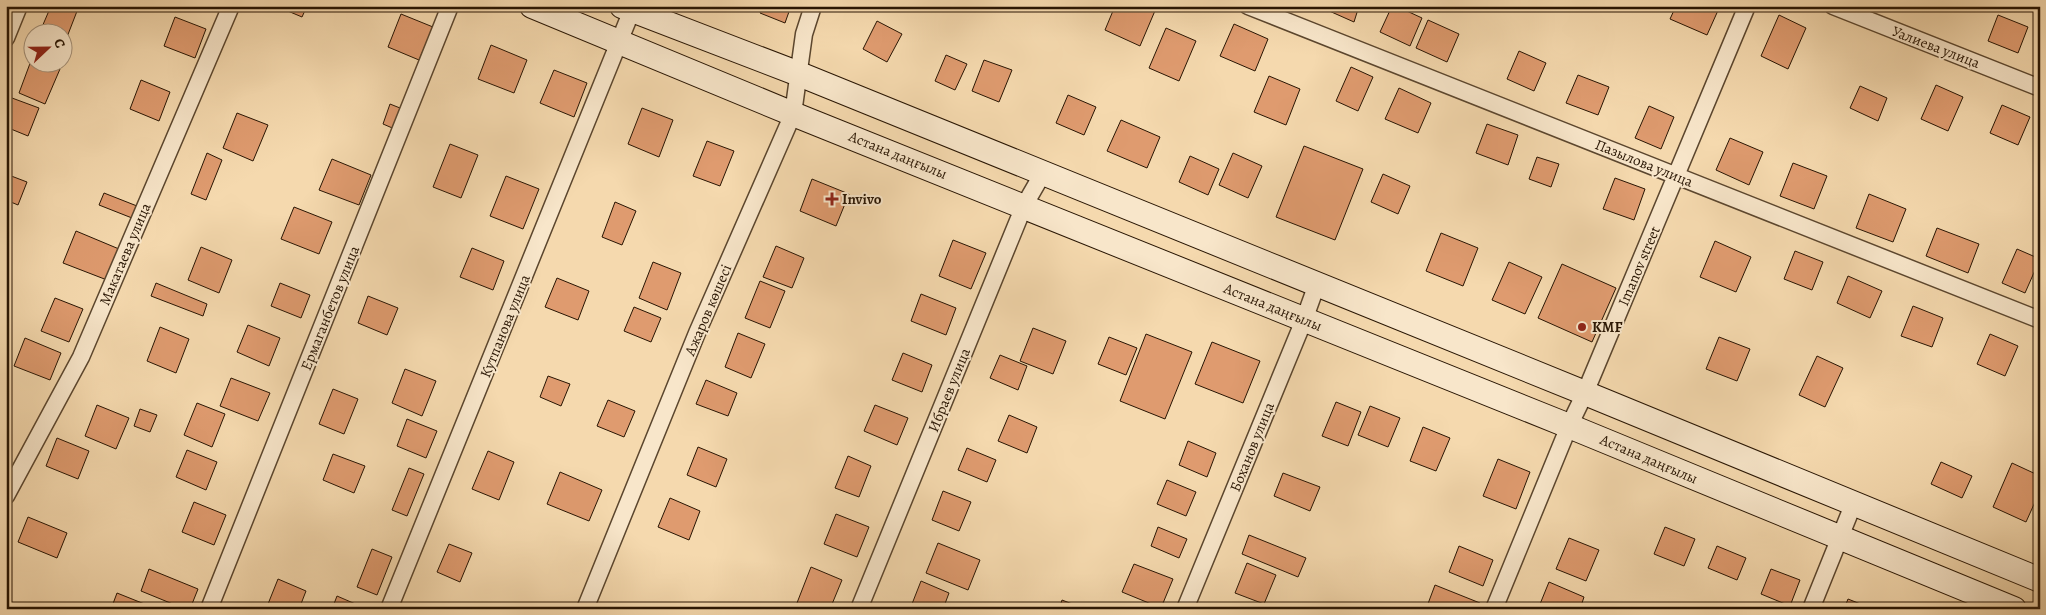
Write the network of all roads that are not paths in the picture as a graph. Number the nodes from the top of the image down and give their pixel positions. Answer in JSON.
{"nodes":[{"id":1,"x":19,"y":6,"type":"edge"},
{"id":2,"x":231,"y":6,"type":"edge"},
{"id":3,"x":450,"y":6,"type":"edge"},
{"id":4,"x":532,"y":6,"type":"edge"},
{"id":5,"x":813,"y":6,"type":"edge"},
{"id":6,"x":1248,"y":6,"type":"edge"},
{"id":7,"x":1747,"y":6,"type":"edge"},
{"id":8,"x":1833,"y":6,"type":"edge"},
{"id":9,"x":627,"y":8,"type":"edge"},
{"id":10,"x":6,"y":38,"type":"edge"},
{"id":11,"x":620,"y":42,"type":"junction"},
{"id":12,"x":799,"y":74,"type":"junction"},
{"id":13,"x":2040,"y":88,"type":"edge"},
{"id":14,"x":793,"y":114,"type":"junction"},
{"id":15,"x":1044,"y":173,"type":"junction"},
{"id":16,"x":1677,"y":177,"type":"junction"},
{"id":17,"x":1024,"y":206,"type":"junction"},
{"id":18,"x":1317,"y":284,"type":"junction"},
{"id":19,"x":1304,"y":320,"type":"junction"},
{"id":20,"x":2040,"y":320,"type":"edge"},
{"id":21,"x":1585,"y":393,"type":"junction"},
{"id":22,"x":1569,"y":426,"type":"junction"},
{"id":23,"x":6,"y":496,"type":"edge"},
{"id":24,"x":1853,"y":505,"type":"junction"},
{"id":25,"x":1840,"y":538,"type":"junction"},
{"id":26,"x":2040,"y":580,"type":"edge"},
{"id":27,"x":209,"y":609,"type":"edge"},
{"id":28,"x":389,"y":609,"type":"edge"},
{"id":29,"x":586,"y":609,"type":"edge"},
{"id":30,"x":859,"y":609,"type":"edge"},
{"id":31,"x":1185,"y":609,"type":"edge"},
{"id":32,"x":1494,"y":609,"type":"edge"},
{"id":33,"x":1811,"y":609,"type":"edge"},
{"id":34,"x":2014,"y":609,"type":"edge"}],
"edges":[{"from":1,"to":10,"type":"street"},
{"from":2,"to":23,"type":"street","name":"Макатаева улица"},
{"from":3,"to":27,"type":"street","name":"Ермаганбетов улица"},
{"from":4,"to":11,"type":"street","name":"Астана даңғылы"},
{"from":5,"to":12,"type":"street","name":"Ажаров көшесі"},
{"from":6,"to":16,"type":"street","name":"Пазылова улица"},
{"from":7,"to":16,"type":"street","name":"Imanov street"},
{"from":8,"to":13,"type":"street","name":"Уалиева улица"},
{"from":9,"to":11,"type":"street","name":"Кутпанова улица"},
{"from":9,"to":12,"type":"street"},
{"from":11,"to":14,"type":"street","name":"Астана даңғылы"},
{"from":11,"to":28,"type":"street","name":"Кутпанова улица"},
{"from":12,"to":14,"type":"street","name":"Ажаров көшесі"},
{"from":12,"to":15,"type":"street"},
{"from":14,"to":17,"type":"street","name":"Астана даңғылы"},
{"from":14,"to":29,"type":"street","name":"Ажаров көшесі"},
{"from":15,"to":17,"type":"street","name":"Ибраев улица"},
{"from":15,"to":18,"type":"street"},
{"from":16,"to":20,"type":"street","name":"Пазылова улица"},
{"from":16,"to":21,"type":"street","name":"Imanov street"},
{"from":17,"to":19,"type":"street","name":"Астана даңғылы"},
{"from":17,"to":30,"type":"street","name":"Ибраев улица"},
{"from":18,"to":19,"type":"street","name":"Боханов улица"},
{"from":18,"to":21,"type":"street"},
{"from":19,"to":22,"type":"street","name":"Астана даңғылы"},
{"from":19,"to":31,"type":"street","name":"Боханов улица"},
{"from":21,"to":22,"type":"street","name":"Imanov street"},
{"from":21,"to":24,"type":"street"},
{"from":22,"to":25,"type":"street","name":"Астана даңғылы"},
{"from":22,"to":32,"type":"street","name":"Imanov street"},
{"from":24,"to":25,"type":"street"},
{"from":24,"to":26,"type":"street"},
{"from":25,"to":33,"type":"street"},
{"from":25,"to":34,"type":"street","name":"Астана даңғылы"}]}
